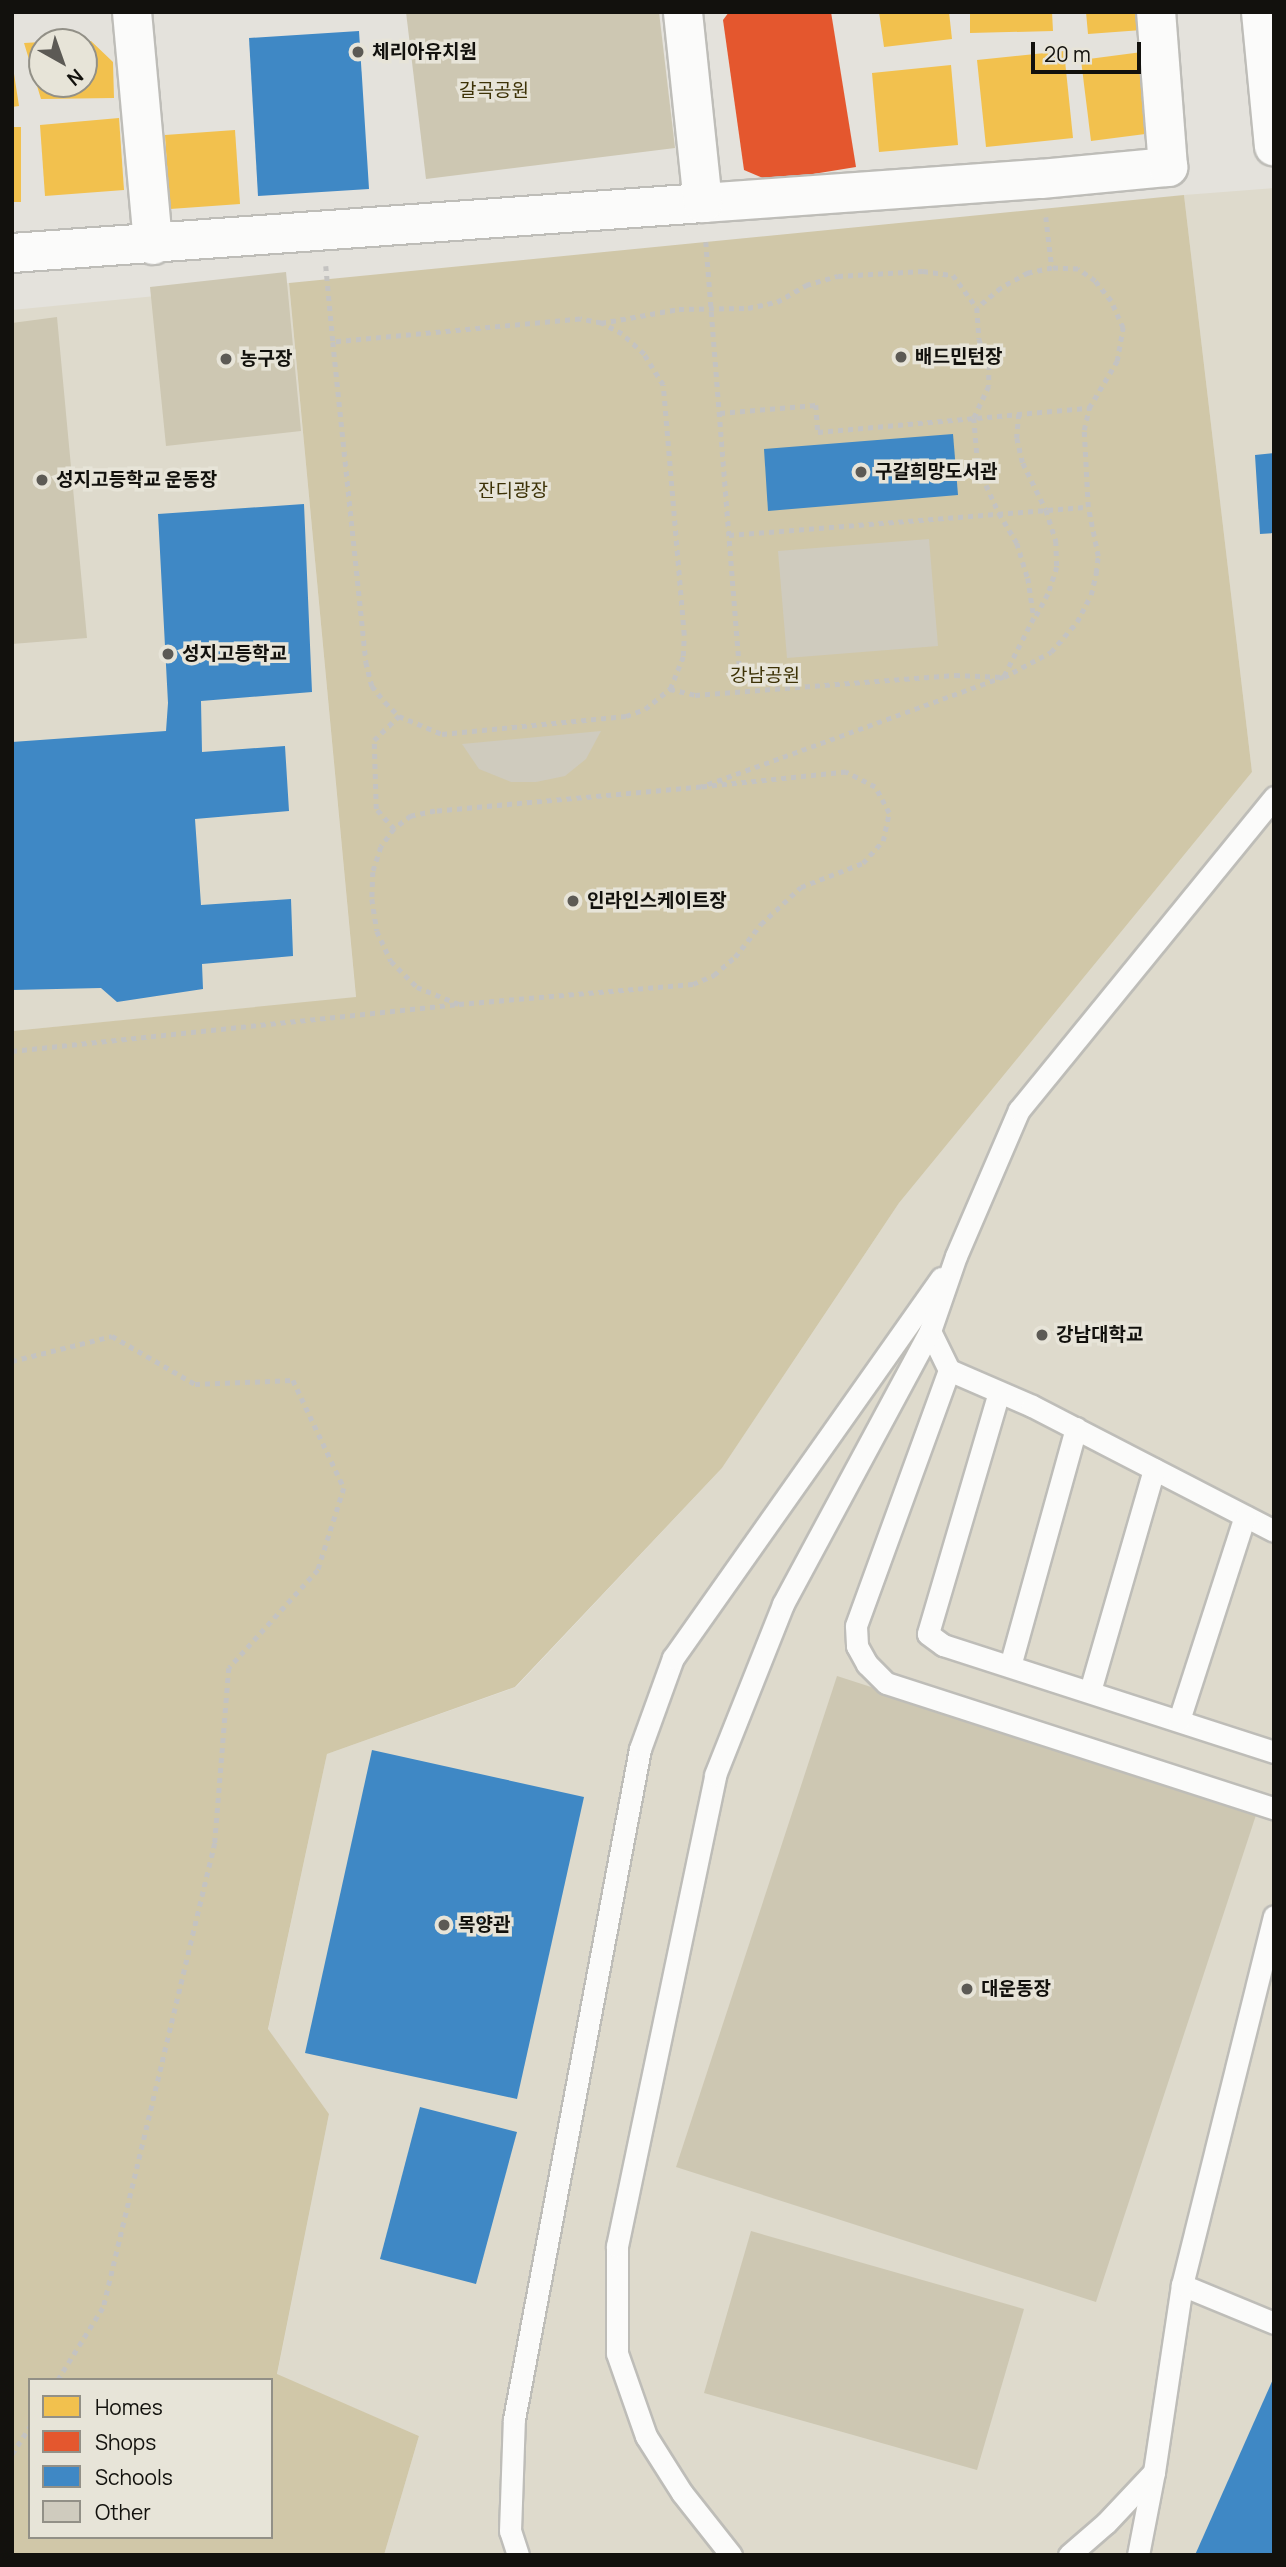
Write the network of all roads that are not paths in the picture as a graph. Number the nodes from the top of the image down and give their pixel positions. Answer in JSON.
{"nodes":[{"id":1,"x":132,"y":12,"type":"edge"},
{"id":2,"x":682,"y":12,"type":"edge"},
{"id":3,"x":1156,"y":12,"type":"edge"},
{"id":4,"x":1261,"y":12,"type":"edge"},
{"id":5,"x":1274,"y":146,"type":"edge"},
{"id":6,"x":703,"y":203,"type":"junction"},
{"id":7,"x":153,"y":245,"type":"junction"},
{"id":8,"x":12,"y":253,"type":"edge"},
{"id":9,"x":1274,"y":797,"type":"edge"},
{"id":10,"x":956,"y":1256,"type":"junction"},
{"id":11,"x":930,"y":1331,"type":"junction"},
{"id":12,"x":949,"y":1370,"type":"junction"},
{"id":13,"x":999,"y":1392,"type":"junction"},
{"id":14,"x":1076,"y":1428,"type":"junction"},
{"id":15,"x":1154,"y":1469,"type":"junction"},
{"id":16,"x":1245,"y":1516,"type":"junction"},
{"id":17,"x":1274,"y":1531,"type":"edge"},
{"id":18,"x":1010,"y":1666,"type":"junction"},
{"id":19,"x":1090,"y":1692,"type":"junction"},
{"id":20,"x":1179,"y":1720,"type":"junction"},
{"id":21,"x":1274,"y":1752,"type":"edge"},
{"id":22,"x":1274,"y":1808,"type":"edge"},
{"id":23,"x":1274,"y":1916,"type":"edge"},
{"id":24,"x":1182,"y":2285,"type":"junction"},
{"id":25,"x":1274,"y":2323,"type":"edge"},
{"id":26,"x":1154,"y":2472,"type":"junction"},
{"id":27,"x":518,"y":2555,"type":"edge"},
{"id":28,"x":731,"y":2555,"type":"edge"},
{"id":29,"x":1069,"y":2555,"type":"edge"},
{"id":30,"x":1138,"y":2555,"type":"edge"}],
"edges":[{"from":1,"to":7,"type":"street"},
{"from":2,"to":6,"type":"street"},
{"from":3,"to":6,"type":"street"},
{"from":4,"to":5,"type":"street"},
{"from":6,"to":7,"type":"street"},
{"from":7,"to":8,"type":"street"},
{"from":9,"to":10,"type":"lane"},
{"from":10,"to":11,"type":"lane"},
{"from":10,"to":27,"type":"lane"},
{"from":11,"to":12,"type":"lane"},
{"from":11,"to":28,"type":"lane"},
{"from":12,"to":13,"type":"lane"},
{"from":12,"to":22,"type":"lane"},
{"from":13,"to":14,"type":"lane"},
{"from":13,"to":18,"type":"lane"},
{"from":14,"to":15,"type":"lane"},
{"from":14,"to":18,"type":"lane"},
{"from":15,"to":16,"type":"lane"},
{"from":15,"to":19,"type":"lane"},
{"from":16,"to":17,"type":"lane"},
{"from":16,"to":20,"type":"lane"},
{"from":18,"to":19,"type":"lane"},
{"from":19,"to":20,"type":"lane"},
{"from":20,"to":21,"type":"lane"},
{"from":23,"to":24,"type":"lane"},
{"from":24,"to":25,"type":"lane"},
{"from":24,"to":26,"type":"lane"},
{"from":26,"to":29,"type":"lane"},
{"from":26,"to":30,"type":"lane"}]}
